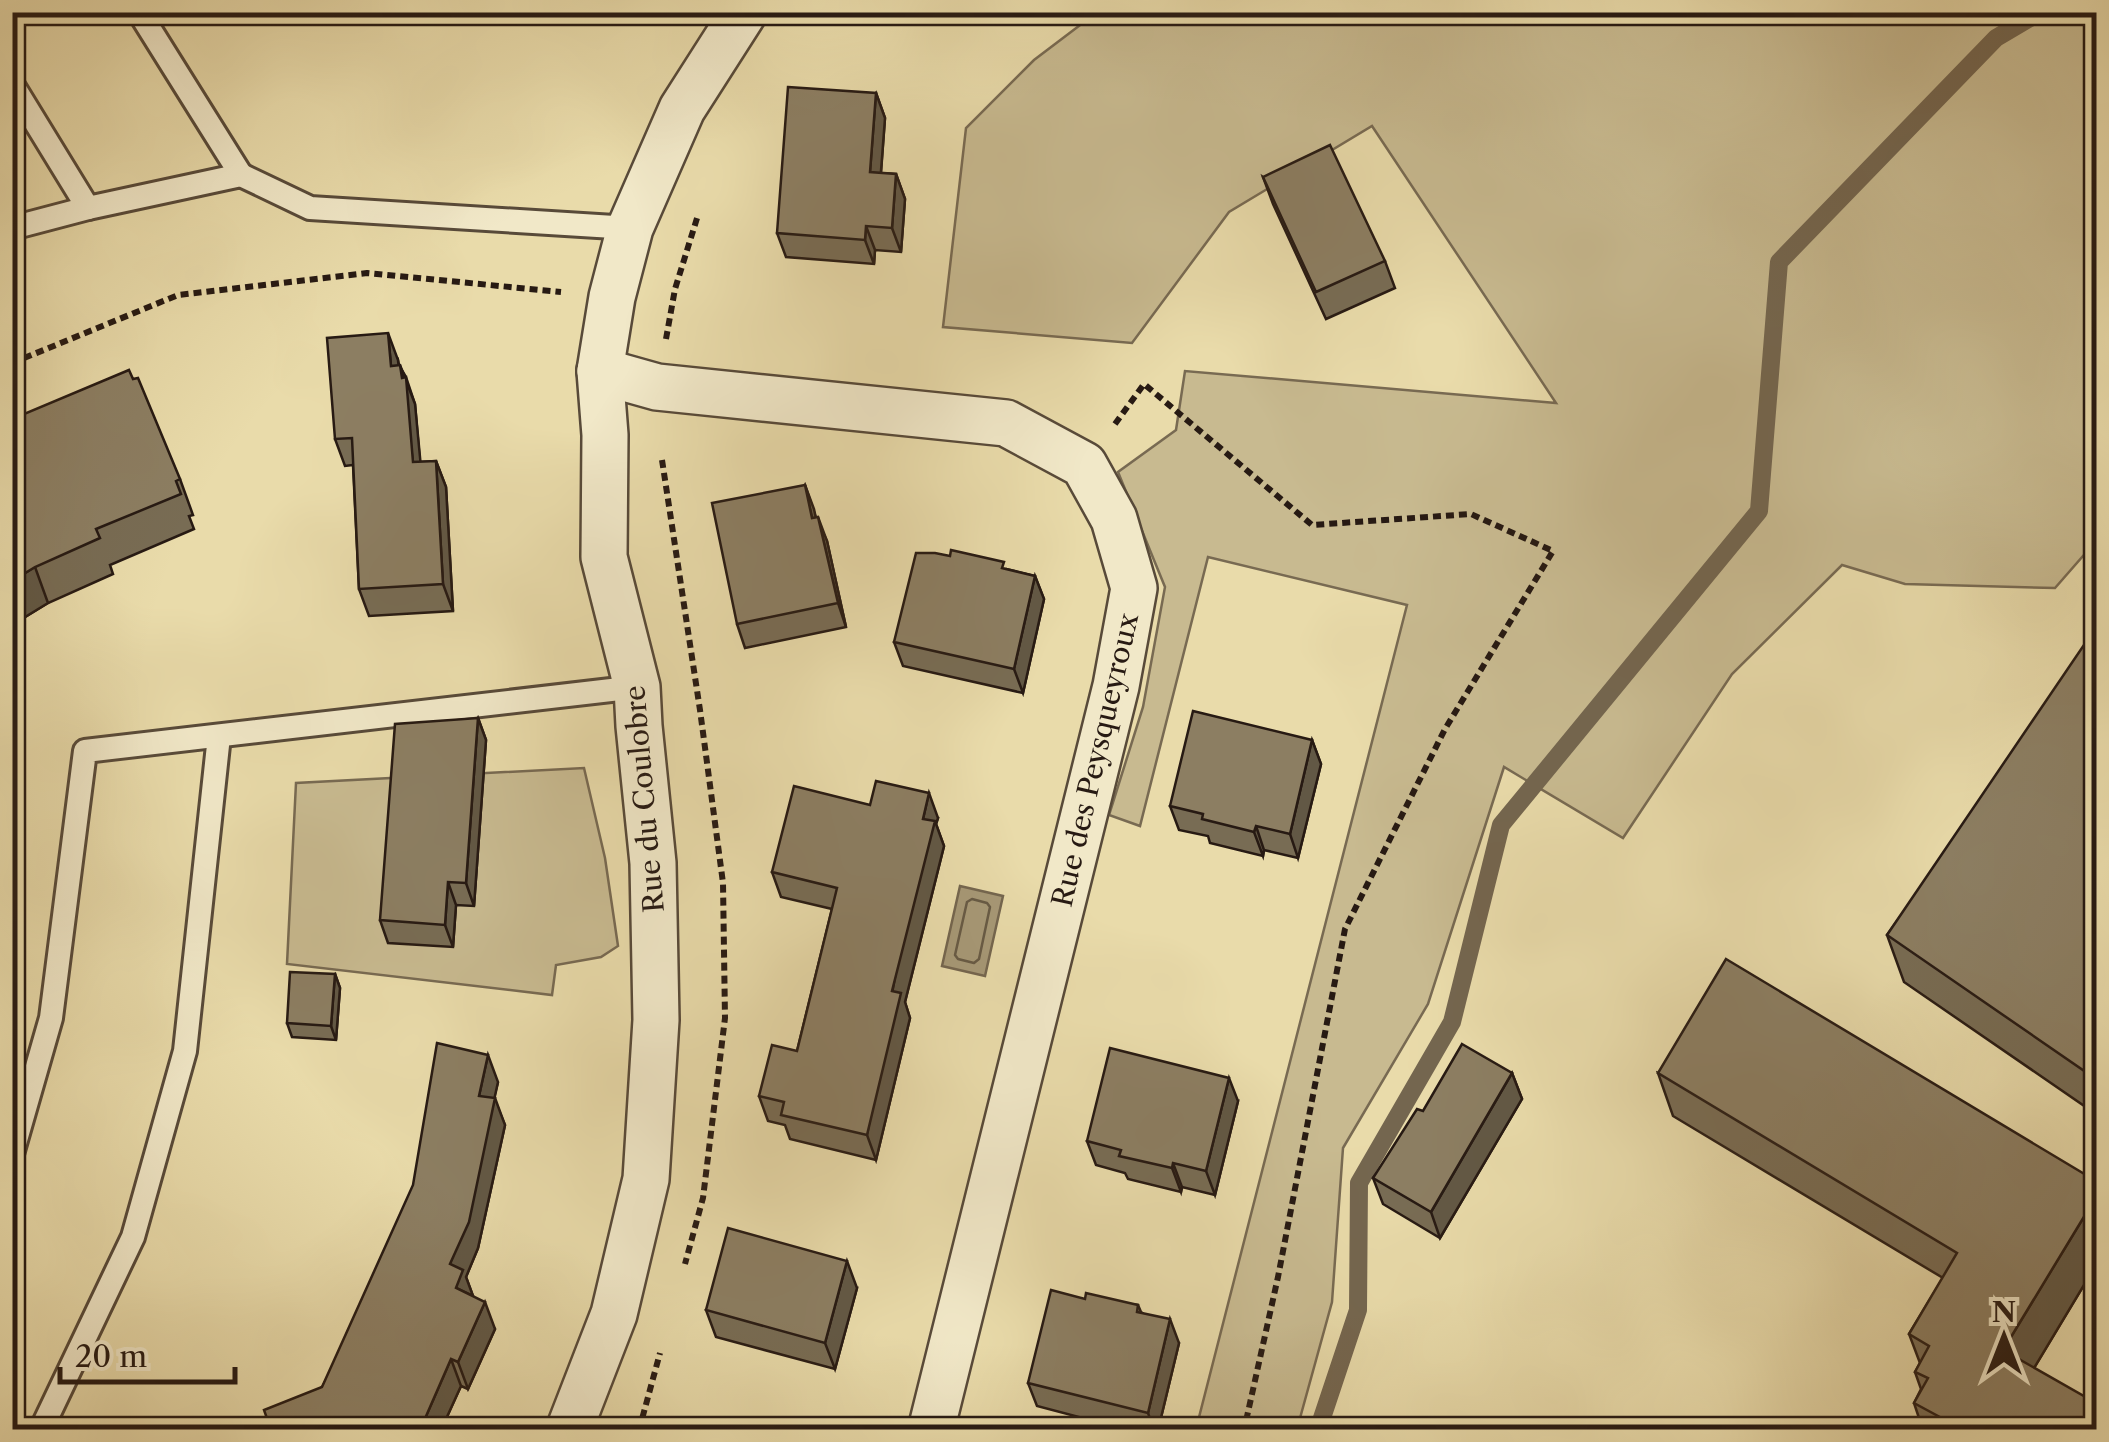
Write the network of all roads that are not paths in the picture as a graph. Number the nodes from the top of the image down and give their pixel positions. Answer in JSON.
{"nodes":[{"id":1,"x":139,"y":12,"type":"edge"},
{"id":2,"x":744,"y":12,"type":"edge"},
{"id":3,"x":12,"y":84,"type":"edge"},
{"id":4,"x":241,"y":176,"type":"junction"},
{"id":5,"x":88,"y":208,"type":"junction"},
{"id":6,"x":12,"y":228,"type":"edge"},
{"id":7,"x":630,"y":228,"type":"junction"},
{"id":8,"x":600,"y":371,"type":"junction"},
{"id":9,"x":637,"y":687,"type":"junction"},
{"id":10,"x":218,"y":736,"type":"junction"},
{"id":11,"x":12,"y":1154,"type":"edge"},
{"id":12,"x":41,"y":1430,"type":"edge"},
{"id":13,"x":568,"y":1430,"type":"edge"},
{"id":14,"x":930,"y":1430,"type":"edge"}],
"edges":[{"from":1,"to":4,"type":"lane"},
{"from":2,"to":7,"type":"street","name":"Rue du Coulobre"},
{"from":3,"to":5,"type":"lane"},
{"from":4,"to":5,"type":"lane"},
{"from":4,"to":7,"type":"lane"},
{"from":5,"to":6,"type":"lane"},
{"from":7,"to":8,"type":"street","name":"Rue du Coulobre"},
{"from":8,"to":9,"type":"street","name":"Rue du Coulobre"},
{"from":8,"to":14,"type":"street","name":"Rue des Peysqueyroux"},
{"from":9,"to":10,"type":"lane"},
{"from":9,"to":13,"type":"street","name":"Rue du Coulobre"},
{"from":10,"to":11,"type":"lane"},
{"from":10,"to":12,"type":"lane"}]}
